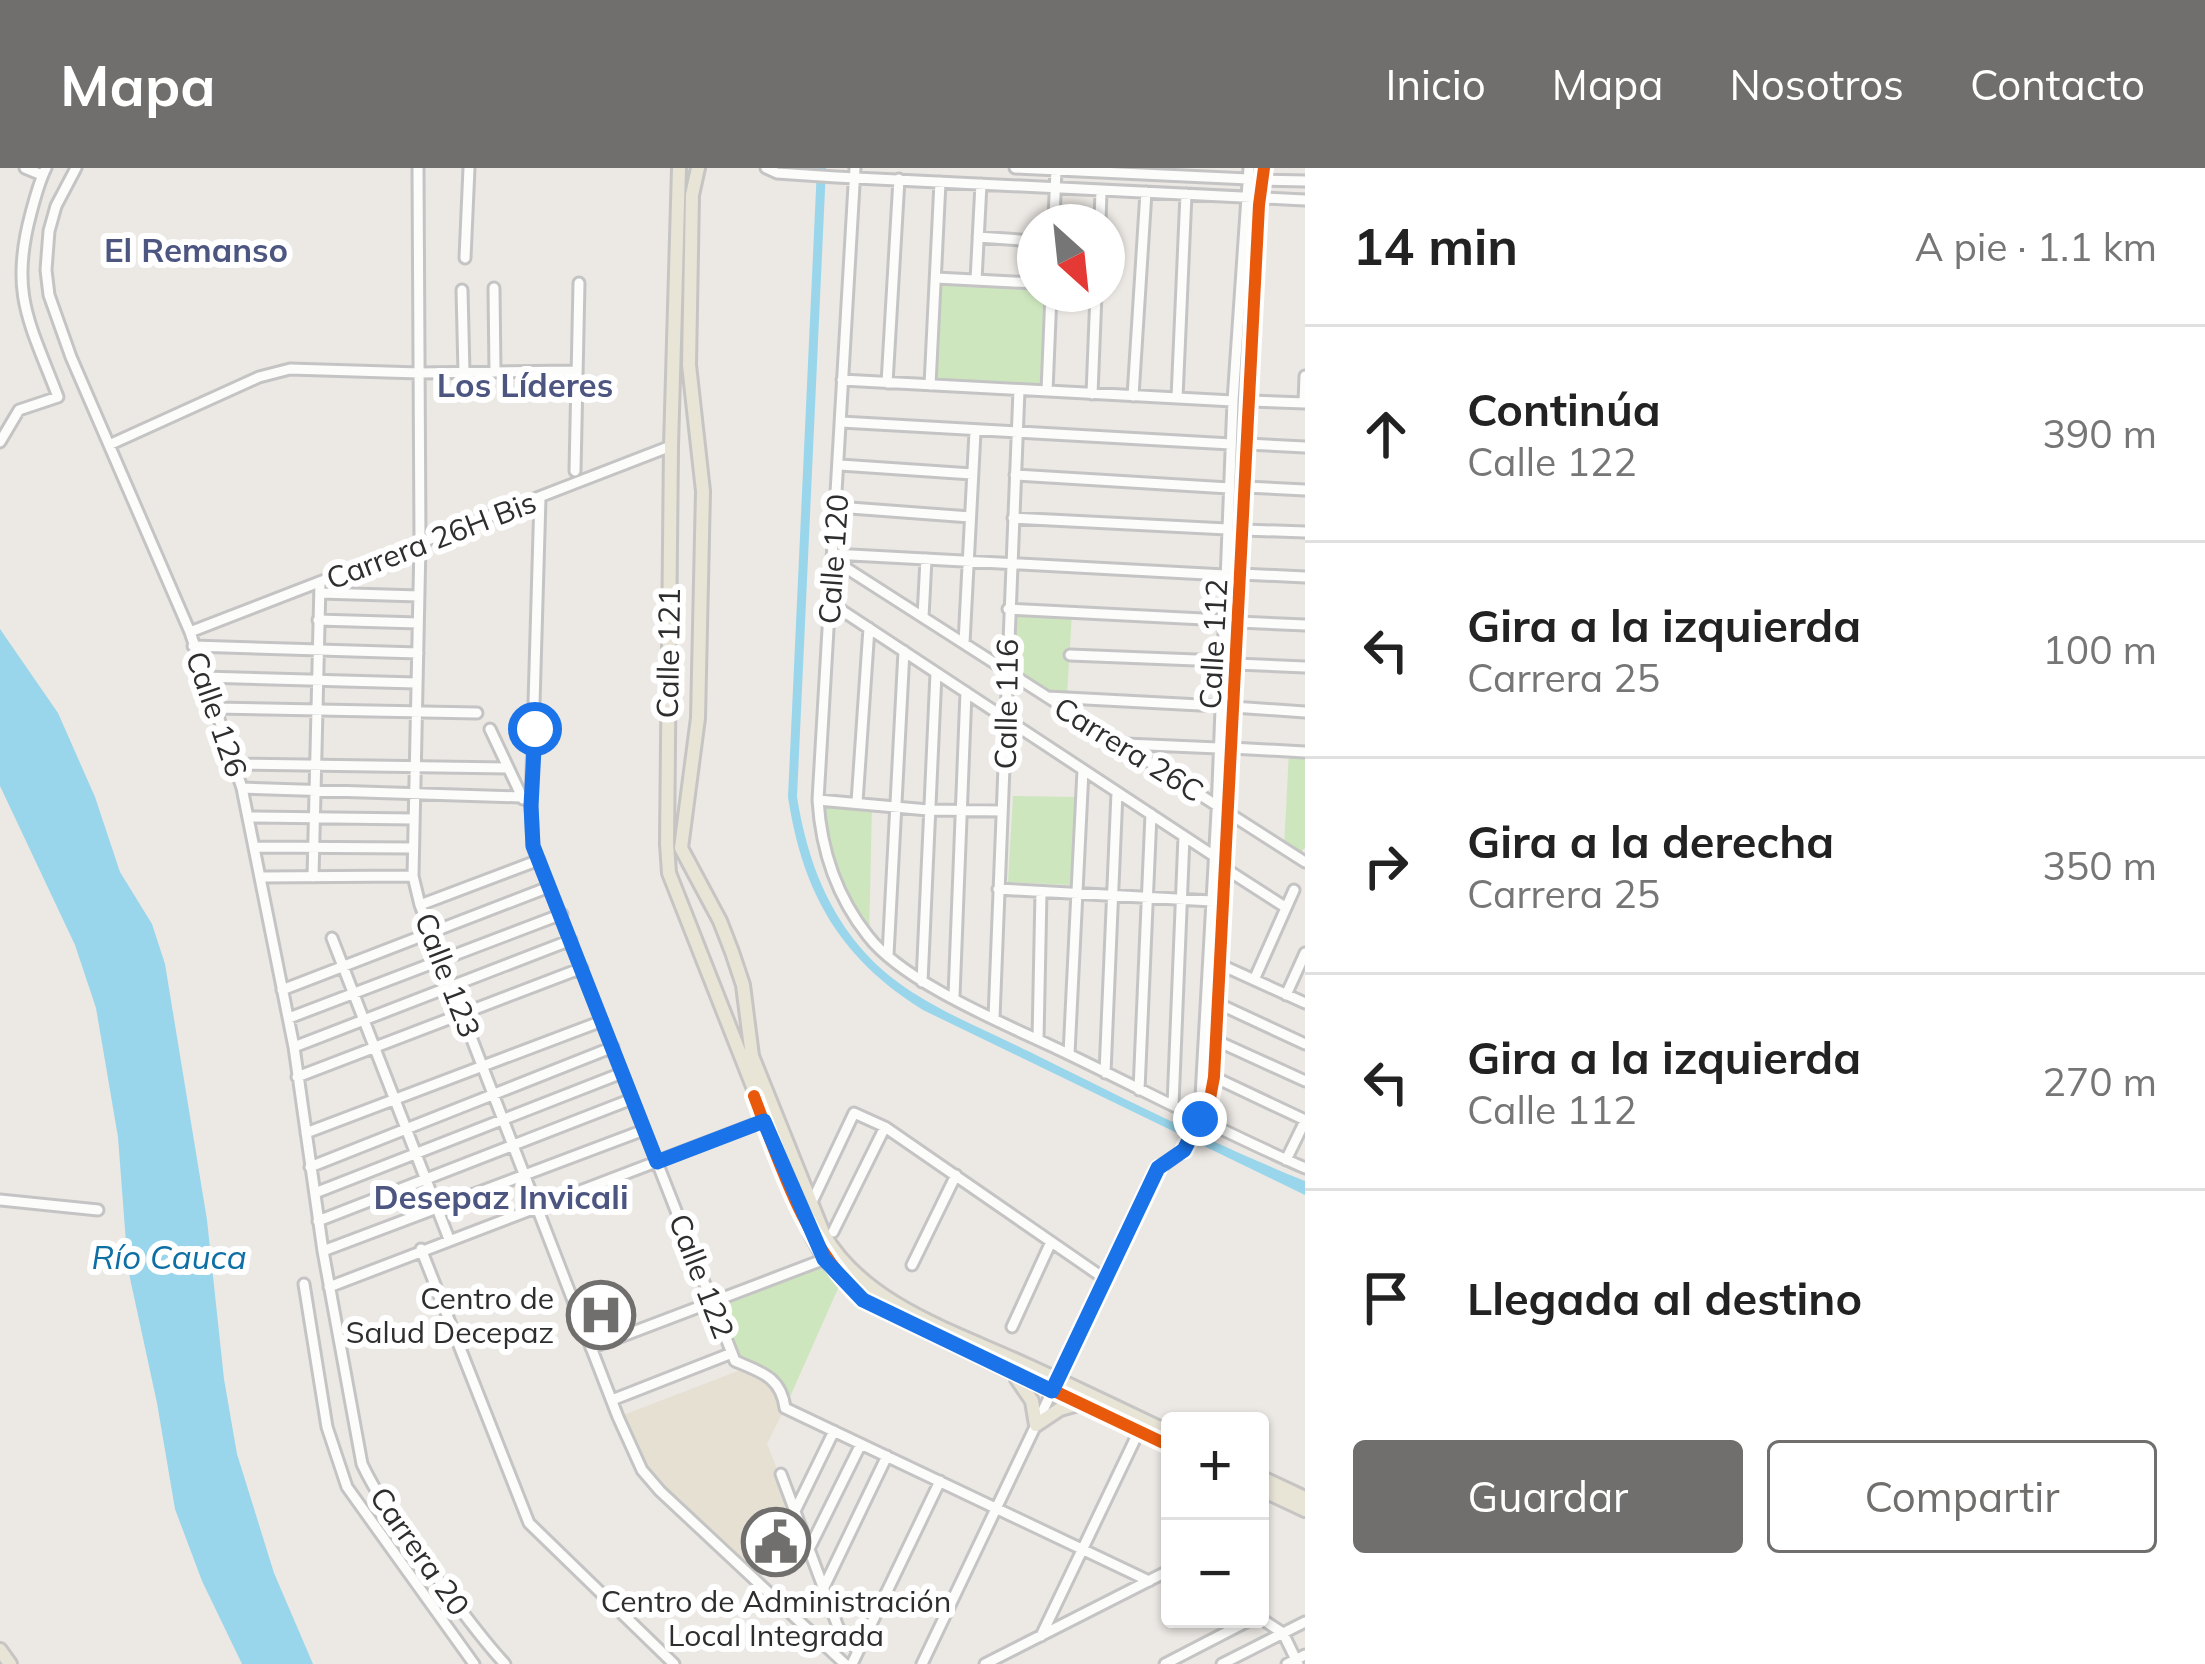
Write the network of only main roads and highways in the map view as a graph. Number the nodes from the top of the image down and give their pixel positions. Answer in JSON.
{"nodes":[{"id":1,"x":679,"y":168,"type":"edge"},
{"id":2,"x":698,"y":168,"type":"edge"},
{"id":3,"x":668,"y":609,"type":"junction"},
{"id":4,"x":699,"y":609,"type":"junction"},
{"id":5,"x":734,"y":960,"type":"junction"},
{"id":6,"x":704,"y":966,"type":"junction"},
{"id":7,"x":769,"y":1119,"type":"junction"},
{"id":8,"x":1007,"y":1370,"type":"junction"},
{"id":9,"x":1055,"y":1385,"type":"junction"},
{"id":10,"x":1079,"y":1403,"type":"junction"},
{"id":11,"x":1161,"y":1429,"type":"edge"},
{"id":12,"x":1161,"y":1442,"type":"edge"},
{"id":13,"x":1269,"y":1481,"type":"edge"},
{"id":14,"x":1269,"y":1493,"type":"edge"},
{"id":15,"x":1305,"y":1498,"type":"edge"},
{"id":16,"x":1305,"y":1510,"type":"edge"},
{"id":17,"x":0,"y":1650,"type":"edge"},
{"id":18,"x":10,"y":1664,"type":"edge"}],
"edges":[{"from":1,"to":3,"type":"main road","name":"Calle 121"},
{"from":2,"to":4,"type":"main road","name":"Calle 121"},
{"from":3,"to":4,"type":"main road"},
{"from":3,"to":6,"type":"main road","name":"Calle 121"},
{"from":4,"to":5,"type":"main road","name":"Calle 121"},
{"from":5,"to":6,"type":"main road"},
{"from":5,"to":7,"type":"main road","name":"Calle 121"},
{"from":6,"to":7,"type":"main road","name":"Calle 121"},
{"from":7,"to":8,"type":"main road"},
{"from":7,"to":9,"type":"main road"},
{"from":8,"to":9,"type":"main road"},
{"from":8,"to":10,"type":"main road"},
{"from":9,"to":10,"type":"main road"},
{"from":9,"to":11,"type":"main road"},
{"from":10,"to":12,"type":"main road"},
{"from":13,"to":15,"type":"main road"},
{"from":14,"to":16,"type":"main road"},
{"from":17,"to":18,"type":"main road"}]}
